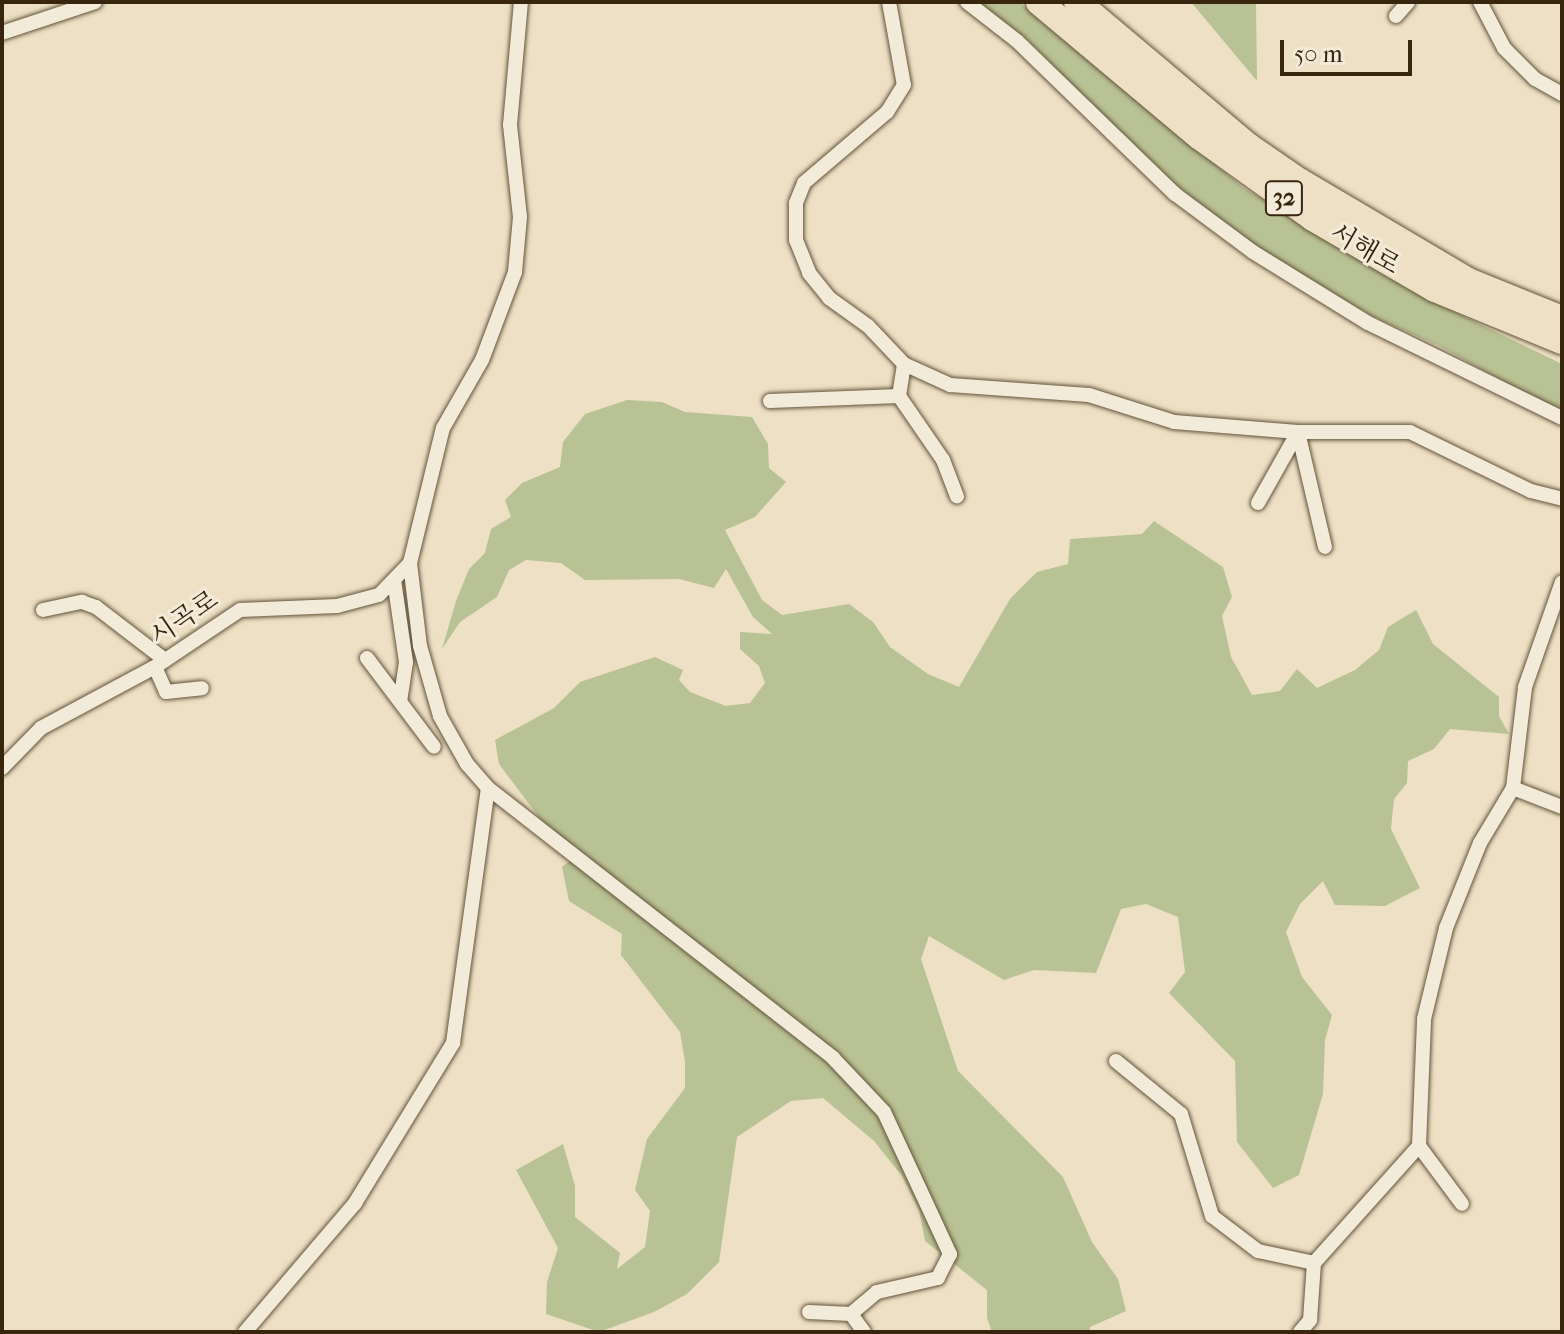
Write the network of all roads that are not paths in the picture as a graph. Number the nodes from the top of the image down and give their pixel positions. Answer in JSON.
{"nodes":[{"id":1,"x":95,"y":2,"type":"edge"},
{"id":2,"x":521,"y":2,"type":"edge"},
{"id":3,"x":889,"y":2,"type":"edge"},
{"id":4,"x":967,"y":2,"type":"edge"},
{"id":5,"x":1039,"y":2,"type":"edge"},
{"id":6,"x":1077,"y":2,"type":"edge"},
{"id":7,"x":1408,"y":2,"type":"edge"},
{"id":8,"x":1480,"y":2,"type":"edge"},
{"id":9,"x":1396,"y":16,"type":"dead end"},
{"id":10,"x":2,"y":33,"type":"edge"},
{"id":11,"x":1562,"y":94,"type":"edge"},
{"id":12,"x":1562,"y":319,"type":"edge"},
{"id":13,"x":1562,"y":341,"type":"edge"},
{"id":14,"x":904,"y":364,"type":"junction"},
{"id":15,"x":899,"y":396,"type":"junction"},
{"id":16,"x":770,"y":401,"type":"dead end"},
{"id":17,"x":1562,"y":418,"type":"edge"},
{"id":18,"x":1298,"y":432,"type":"junction"},
{"id":19,"x":957,"y":496,"type":"dead end"},
{"id":20,"x":1562,"y":499,"type":"edge"},
{"id":21,"x":1258,"y":503,"type":"dead end"},
{"id":22,"x":1325,"y":547,"type":"dead end"},
{"id":23,"x":410,"y":563,"type":"junction"},
{"id":24,"x":394,"y":580,"type":"junction"},
{"id":25,"x":1562,"y":582,"type":"edge"},
{"id":26,"x":43,"y":610,"type":"dead end"},
{"id":27,"x":367,"y":658,"type":"dead end"},
{"id":28,"x":160,"y":664,"type":"junction"},
{"id":29,"x":202,"y":688,"type":"dead end"},
{"id":30,"x":400,"y":702,"type":"junction"},
{"id":31,"x":434,"y":747,"type":"dead end"},
{"id":32,"x":2,"y":768,"type":"edge"},
{"id":33,"x":488,"y":788,"type":"junction"},
{"id":34,"x":1513,"y":788,"type":"junction"},
{"id":35,"x":1562,"y":807,"type":"edge"},
{"id":36,"x":1116,"y":1061,"type":"dead end"},
{"id":37,"x":1419,"y":1146,"type":"junction"},
{"id":38,"x":1462,"y":1204,"type":"dead end"},
{"id":39,"x":1314,"y":1263,"type":"junction"},
{"id":40,"x":809,"y":1312,"type":"dead end"},
{"id":41,"x":851,"y":1314,"type":"junction"},
{"id":42,"x":245,"y":1332,"type":"edge"},
{"id":43,"x":864,"y":1332,"type":"edge"},
{"id":44,"x":1300,"y":1332,"type":"edge"}],
"edges":[{"from":1,"to":10,"type":"street"},
{"from":2,"to":23,"type":"street"},
{"from":3,"to":14,"type":"street"},
{"from":4,"to":17,"type":"street"},
{"from":5,"to":13,"type":"highway","name":"서해로","number":"32"},
{"from":6,"to":12,"type":"highway","name":"서해로","number":"32"},
{"from":7,"to":9,"type":"street"},
{"from":8,"to":11,"type":"street"},
{"from":14,"to":15,"type":"street"},
{"from":14,"to":18,"type":"street"},
{"from":15,"to":16,"type":"street"},
{"from":15,"to":19,"type":"street"},
{"from":18,"to":20,"type":"street"},
{"from":18,"to":21,"type":"street"},
{"from":18,"to":22,"type":"street"},
{"from":23,"to":24,"type":"street","name":"시곡로"},
{"from":23,"to":33,"type":"street"},
{"from":24,"to":28,"type":"street","name":"시곡로"},
{"from":24,"to":30,"type":"street"},
{"from":25,"to":34,"type":"street"},
{"from":26,"to":28,"type":"street"},
{"from":27,"to":30,"type":"street"},
{"from":28,"to":29,"type":"street"},
{"from":28,"to":32,"type":"street","name":"시곡로"},
{"from":30,"to":31,"type":"street"},
{"from":33,"to":41,"type":"street"},
{"from":33,"to":42,"type":"street"},
{"from":34,"to":35,"type":"street"},
{"from":34,"to":37,"type":"street"},
{"from":36,"to":39,"type":"street"},
{"from":37,"to":38,"type":"street"},
{"from":37,"to":39,"type":"street"},
{"from":39,"to":44,"type":"street"},
{"from":40,"to":41,"type":"street"},
{"from":41,"to":43,"type":"street"}]}
